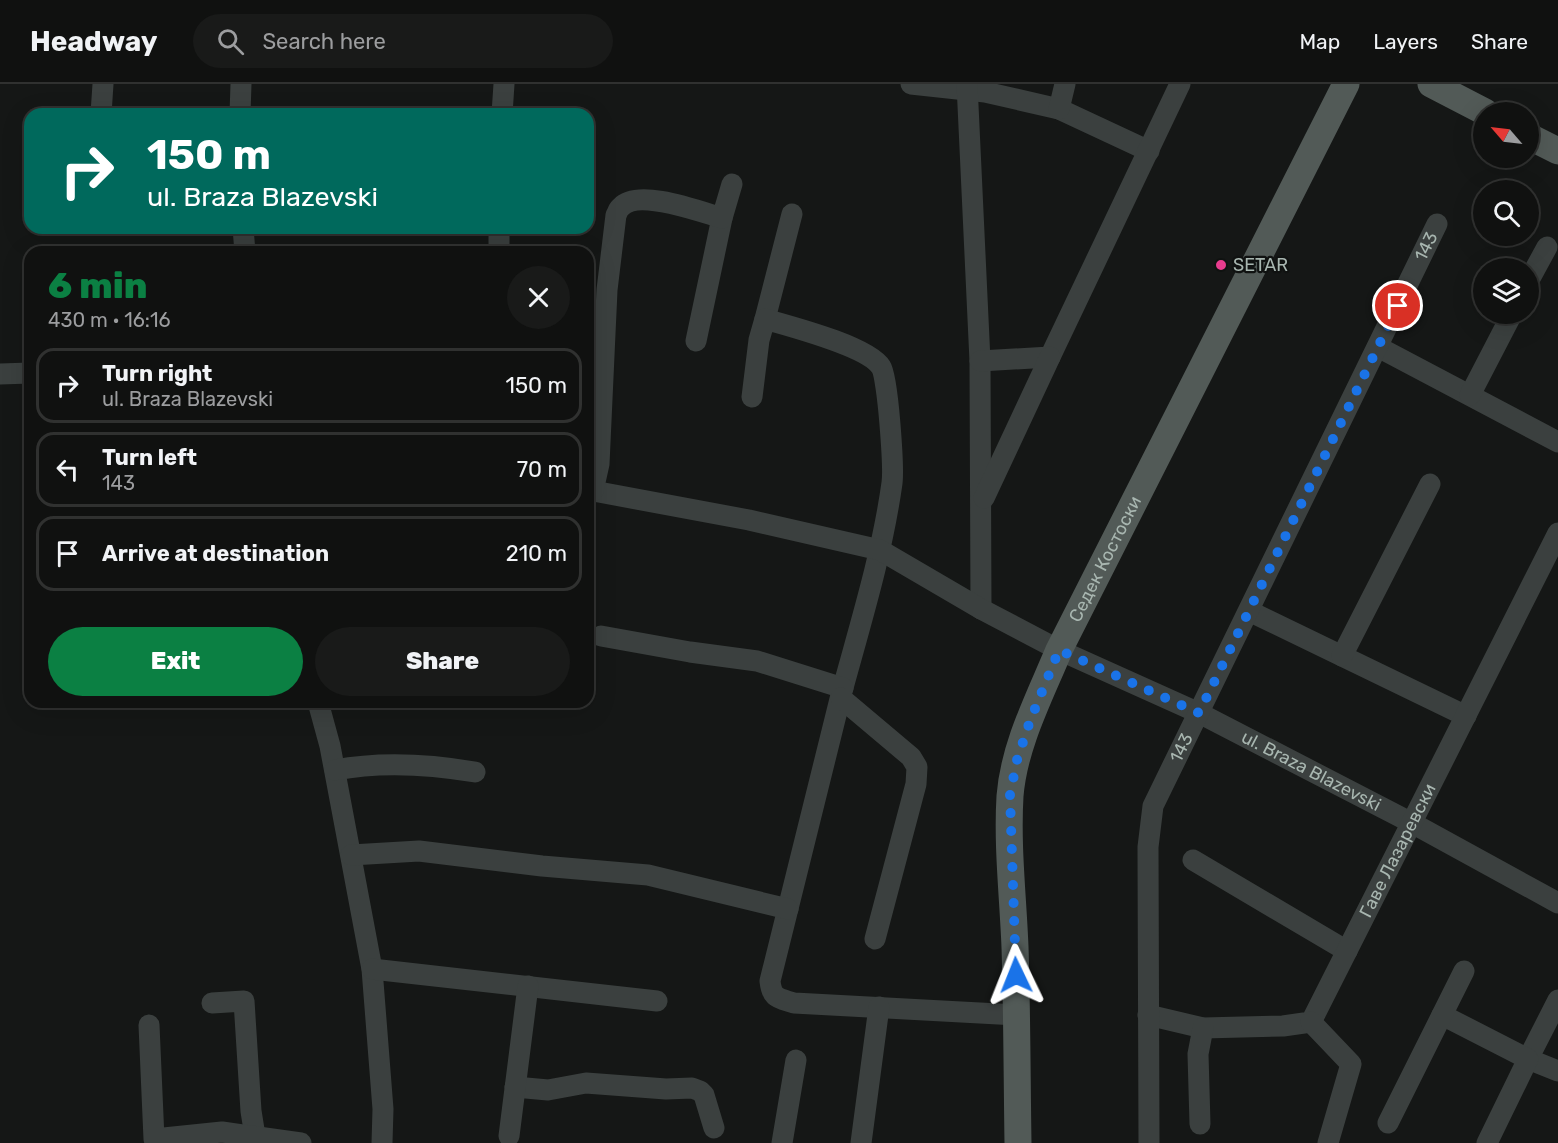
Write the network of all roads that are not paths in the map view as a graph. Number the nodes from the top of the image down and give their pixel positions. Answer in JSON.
{"nodes":[{"id":1,"x":103,"y":84,"type":"edge"},
{"id":2,"x":241,"y":84,"type":"edge"},
{"id":3,"x":504,"y":84,"type":"edge"},
{"id":4,"x":911,"y":84,"type":"edge"},
{"id":5,"x":1065,"y":84,"type":"edge"},
{"id":6,"x":1180,"y":84,"type":"edge"},
{"id":7,"x":1346,"y":84,"type":"edge"},
{"id":8,"x":1431,"y":84,"type":"edge"},
{"id":9,"x":968,"y":87,"type":"edge"},
{"id":10,"x":1473,"y":106,"type":"edge"},
{"id":11,"x":101,"y":108,"type":"edge"},
{"id":12,"x":240,"y":108,"type":"edge"},
{"id":13,"x":502,"y":108,"type":"edge"},
{"id":14,"x":1059,"y":109,"type":"junction"},
{"id":15,"x":1539,"y":142,"type":"edge"},
{"id":16,"x":1149,"y":151,"type":"junction"},
{"id":17,"x":1558,"y":151,"type":"edge"},
{"id":18,"x":732,"y":184,"type":"dead end"},
{"id":19,"x":792,"y":214,"type":"dead end"},
{"id":20,"x":722,"y":218,"type":"junction"},
{"id":21,"x":1437,"y":224,"type":"dead end"},
{"id":22,"x":1547,"y":247,"type":"dead end"},
{"id":23,"x":1539,"y":262,"type":"edge"},
{"id":24,"x":765,"y":318,"type":"junction"},
{"id":25,"x":1507,"y":324,"type":"edge"},
{"id":26,"x":696,"y":342,"type":"dead end"},
{"id":27,"x":1378,"y":347,"type":"junction"},
{"id":28,"x":1050,"y":357,"type":"junction"},
{"id":29,"x":981,"y":361,"type":"junction"},
{"id":30,"x":24,"y":373,"type":"edge"},
{"id":31,"x":0,"y":374,"type":"edge"},
{"id":32,"x":1470,"y":395,"type":"junction"},
{"id":33,"x":752,"y":397,"type":"dead end"},
{"id":34,"x":1558,"y":442,"type":"edge"},
{"id":35,"x":981,"y":451,"type":"junction"},
{"id":36,"x":1001,"y":459,"type":"junction"},
{"id":37,"x":594,"y":480,"type":"edge"},
{"id":38,"x":1430,"y":484,"type":"dead end"},
{"id":39,"x":594,"y":491,"type":"edge"},
{"id":40,"x":981,"y":505,"type":"junction"},
{"id":41,"x":1558,"y":532,"type":"edge"},
{"id":42,"x":880,"y":550,"type":"junction"},
{"id":43,"x":981,"y":609,"type":"junction"},
{"id":44,"x":1249,"y":611,"type":"junction"},
{"id":45,"x":602,"y":636,"type":"dead end"},
{"id":46,"x":1059,"y":650,"type":"junction"},
{"id":47,"x":1342,"y":656,"type":"junction"},
{"id":48,"x":842,"y":693,"type":"junction"},
{"id":49,"x":320,"y":708,"type":"edge"},
{"id":50,"x":1199,"y":713,"type":"junction"},
{"id":51,"x":1466,"y":716,"type":"junction"},
{"id":52,"x":335,"y":770,"type":"junction"},
{"id":53,"x":475,"y":772,"type":"dead end"},
{"id":54,"x":1412,"y":823,"type":"junction"},
{"id":55,"x":351,"y":855,"type":"junction"},
{"id":56,"x":1193,"y":860,"type":"dead end"},
{"id":57,"x":1558,"y":903,"type":"edge"},
{"id":58,"x":788,"y":909,"type":"junction"},
{"id":59,"x":875,"y":939,"type":"dead end"},
{"id":60,"x":1347,"y":951,"type":"junction"},
{"id":61,"x":372,"y":969,"type":"junction"},
{"id":62,"x":1464,"y":971,"type":"dead end"},
{"id":63,"x":528,"y":986,"type":"junction"},
{"id":64,"x":1558,"y":1000,"type":"edge"},
{"id":65,"x":657,"y":1001,"type":"dead end"},
{"id":66,"x":212,"y":1003,"type":"dead end"},
{"id":67,"x":879,"y":1007,"type":"junction"},
{"id":68,"x":1017,"y":1015,"type":"junction"},
{"id":69,"x":1148,"y":1015,"type":"junction"},
{"id":70,"x":1442,"y":1015,"type":"junction"},
{"id":71,"x":1311,"y":1022,"type":"junction"},
{"id":72,"x":149,"y":1025,"type":"dead end"},
{"id":73,"x":1203,"y":1028,"type":"junction"},
{"id":74,"x":1528,"y":1059,"type":"junction"},
{"id":75,"x":796,"y":1060,"type":"dead end"},
{"id":76,"x":1558,"y":1071,"type":"edge"},
{"id":77,"x":515,"y":1087,"type":"junction"},
{"id":78,"x":1388,"y":1123,"type":"dead end"},
{"id":79,"x":1200,"y":1124,"type":"dead end"},
{"id":80,"x":714,"y":1128,"type":"dead end"},
{"id":81,"x":255,"y":1136,"type":"junction"},
{"id":82,"x":509,"y":1136,"type":"dead end"},
{"id":83,"x":155,"y":1141,"type":"edge"},
{"id":84,"x":300,"y":1143,"type":"edge"},
{"id":85,"x":382,"y":1143,"type":"edge"},
{"id":86,"x":782,"y":1143,"type":"edge"},
{"id":87,"x":861,"y":1143,"type":"edge"},
{"id":88,"x":1018,"y":1143,"type":"edge"},
{"id":89,"x":1149,"y":1143,"type":"edge"},
{"id":90,"x":1328,"y":1143,"type":"edge"},
{"id":91,"x":1487,"y":1143,"type":"edge"}],
"edges":[{"from":1,"to":11,"type":"street"},
{"from":2,"to":12,"type":"street"},
{"from":3,"to":13,"type":"street"},
{"from":4,"to":9,"type":"street"},
{"from":5,"to":14,"type":"street"},
{"from":6,"to":16,"type":"street"},
{"from":7,"to":46,"type":"main road","name":"Седек Костоски"},
{"from":8,"to":10,"type":"main road"},
{"from":9,"to":14,"type":"street"},
{"from":9,"to":29,"type":"street"},
{"from":14,"to":16,"type":"street"},
{"from":15,"to":17,"type":"main road"},
{"from":16,"to":28,"type":"street"},
{"from":18,"to":20,"type":"street"},
{"from":19,"to":24,"type":"street"},
{"from":20,"to":26,"type":"street"},
{"from":20,"to":37,"type":"street"},
{"from":21,"to":27,"type":"street","name":"143"},
{"from":22,"to":23,"type":"street"},
{"from":24,"to":33,"type":"street"},
{"from":24,"to":42,"type":"street"},
{"from":25,"to":32,"type":"street"},
{"from":27,"to":32,"type":"street"},
{"from":27,"to":44,"type":"street","name":"143"},
{"from":28,"to":29,"type":"street"},
{"from":28,"to":36,"type":"street"},
{"from":29,"to":35,"type":"street"},
{"from":30,"to":31,"type":"street"},
{"from":32,"to":34,"type":"street"},
{"from":35,"to":36,"type":"street"},
{"from":35,"to":40,"type":"street"},
{"from":36,"to":40,"type":"street"},
{"from":38,"to":47,"type":"street"},
{"from":39,"to":42,"type":"street","name":"ul. Braza Blazevski"},
{"from":40,"to":43,"type":"street"},
{"from":41,"to":51,"type":"street","name":"Гаве Лазаревски"},
{"from":42,"to":43,"type":"street","name":"ul. Braza Blazevski"},
{"from":42,"to":48,"type":"street"},
{"from":43,"to":46,"type":"street","name":"ul. Braza Blazevski"},
{"from":44,"to":47,"type":"street"},
{"from":44,"to":50,"type":"street","name":"143"},
{"from":45,"to":48,"type":"street"},
{"from":46,"to":50,"type":"street","name":"ul. Braza Blazevski"},
{"from":46,"to":68,"type":"main road","name":"Седек Костоски"},
{"from":47,"to":51,"type":"street"},
{"from":48,"to":58,"type":"street"},
{"from":48,"to":59,"type":"street"},
{"from":49,"to":52,"type":"street"},
{"from":50,"to":54,"type":"street","name":"ul. Braza Blazevski"},
{"from":50,"to":69,"type":"street","name":"143"},
{"from":51,"to":54,"type":"street","name":"Гаве Лазаревски"},
{"from":52,"to":53,"type":"street"},
{"from":52,"to":55,"type":"street"},
{"from":54,"to":57,"type":"street","name":"ul. Braza Blazevski"},
{"from":54,"to":60,"type":"street","name":"Гаве Лазаревски"},
{"from":55,"to":58,"type":"street"},
{"from":55,"to":61,"type":"street"},
{"from":56,"to":60,"type":"street"},
{"from":58,"to":67,"type":"street"},
{"from":60,"to":71,"type":"street","name":"Гаве Лазаревски"},
{"from":61,"to":63,"type":"street"},
{"from":61,"to":85,"type":"street"},
{"from":62,"to":70,"type":"street"},
{"from":63,"to":65,"type":"street"},
{"from":63,"to":77,"type":"street"},
{"from":64,"to":74,"type":"street"},
{"from":66,"to":81,"type":"street"},
{"from":67,"to":68,"type":"street"},
{"from":67,"to":87,"type":"street"},
{"from":68,"to":88,"type":"main road","name":"Седек Костоски"},
{"from":69,"to":73,"type":"street"},
{"from":69,"to":89,"type":"street","name":"143"},
{"from":70,"to":74,"type":"street"},
{"from":70,"to":78,"type":"street"},
{"from":71,"to":73,"type":"street"},
{"from":71,"to":90,"type":"street"},
{"from":72,"to":83,"type":"street"},
{"from":73,"to":79,"type":"street"},
{"from":74,"to":76,"type":"street"},
{"from":74,"to":91,"type":"street"},
{"from":75,"to":86,"type":"street"},
{"from":77,"to":80,"type":"street"},
{"from":77,"to":82,"type":"street"},
{"from":81,"to":83,"type":"street"},
{"from":81,"to":84,"type":"street"}]}
